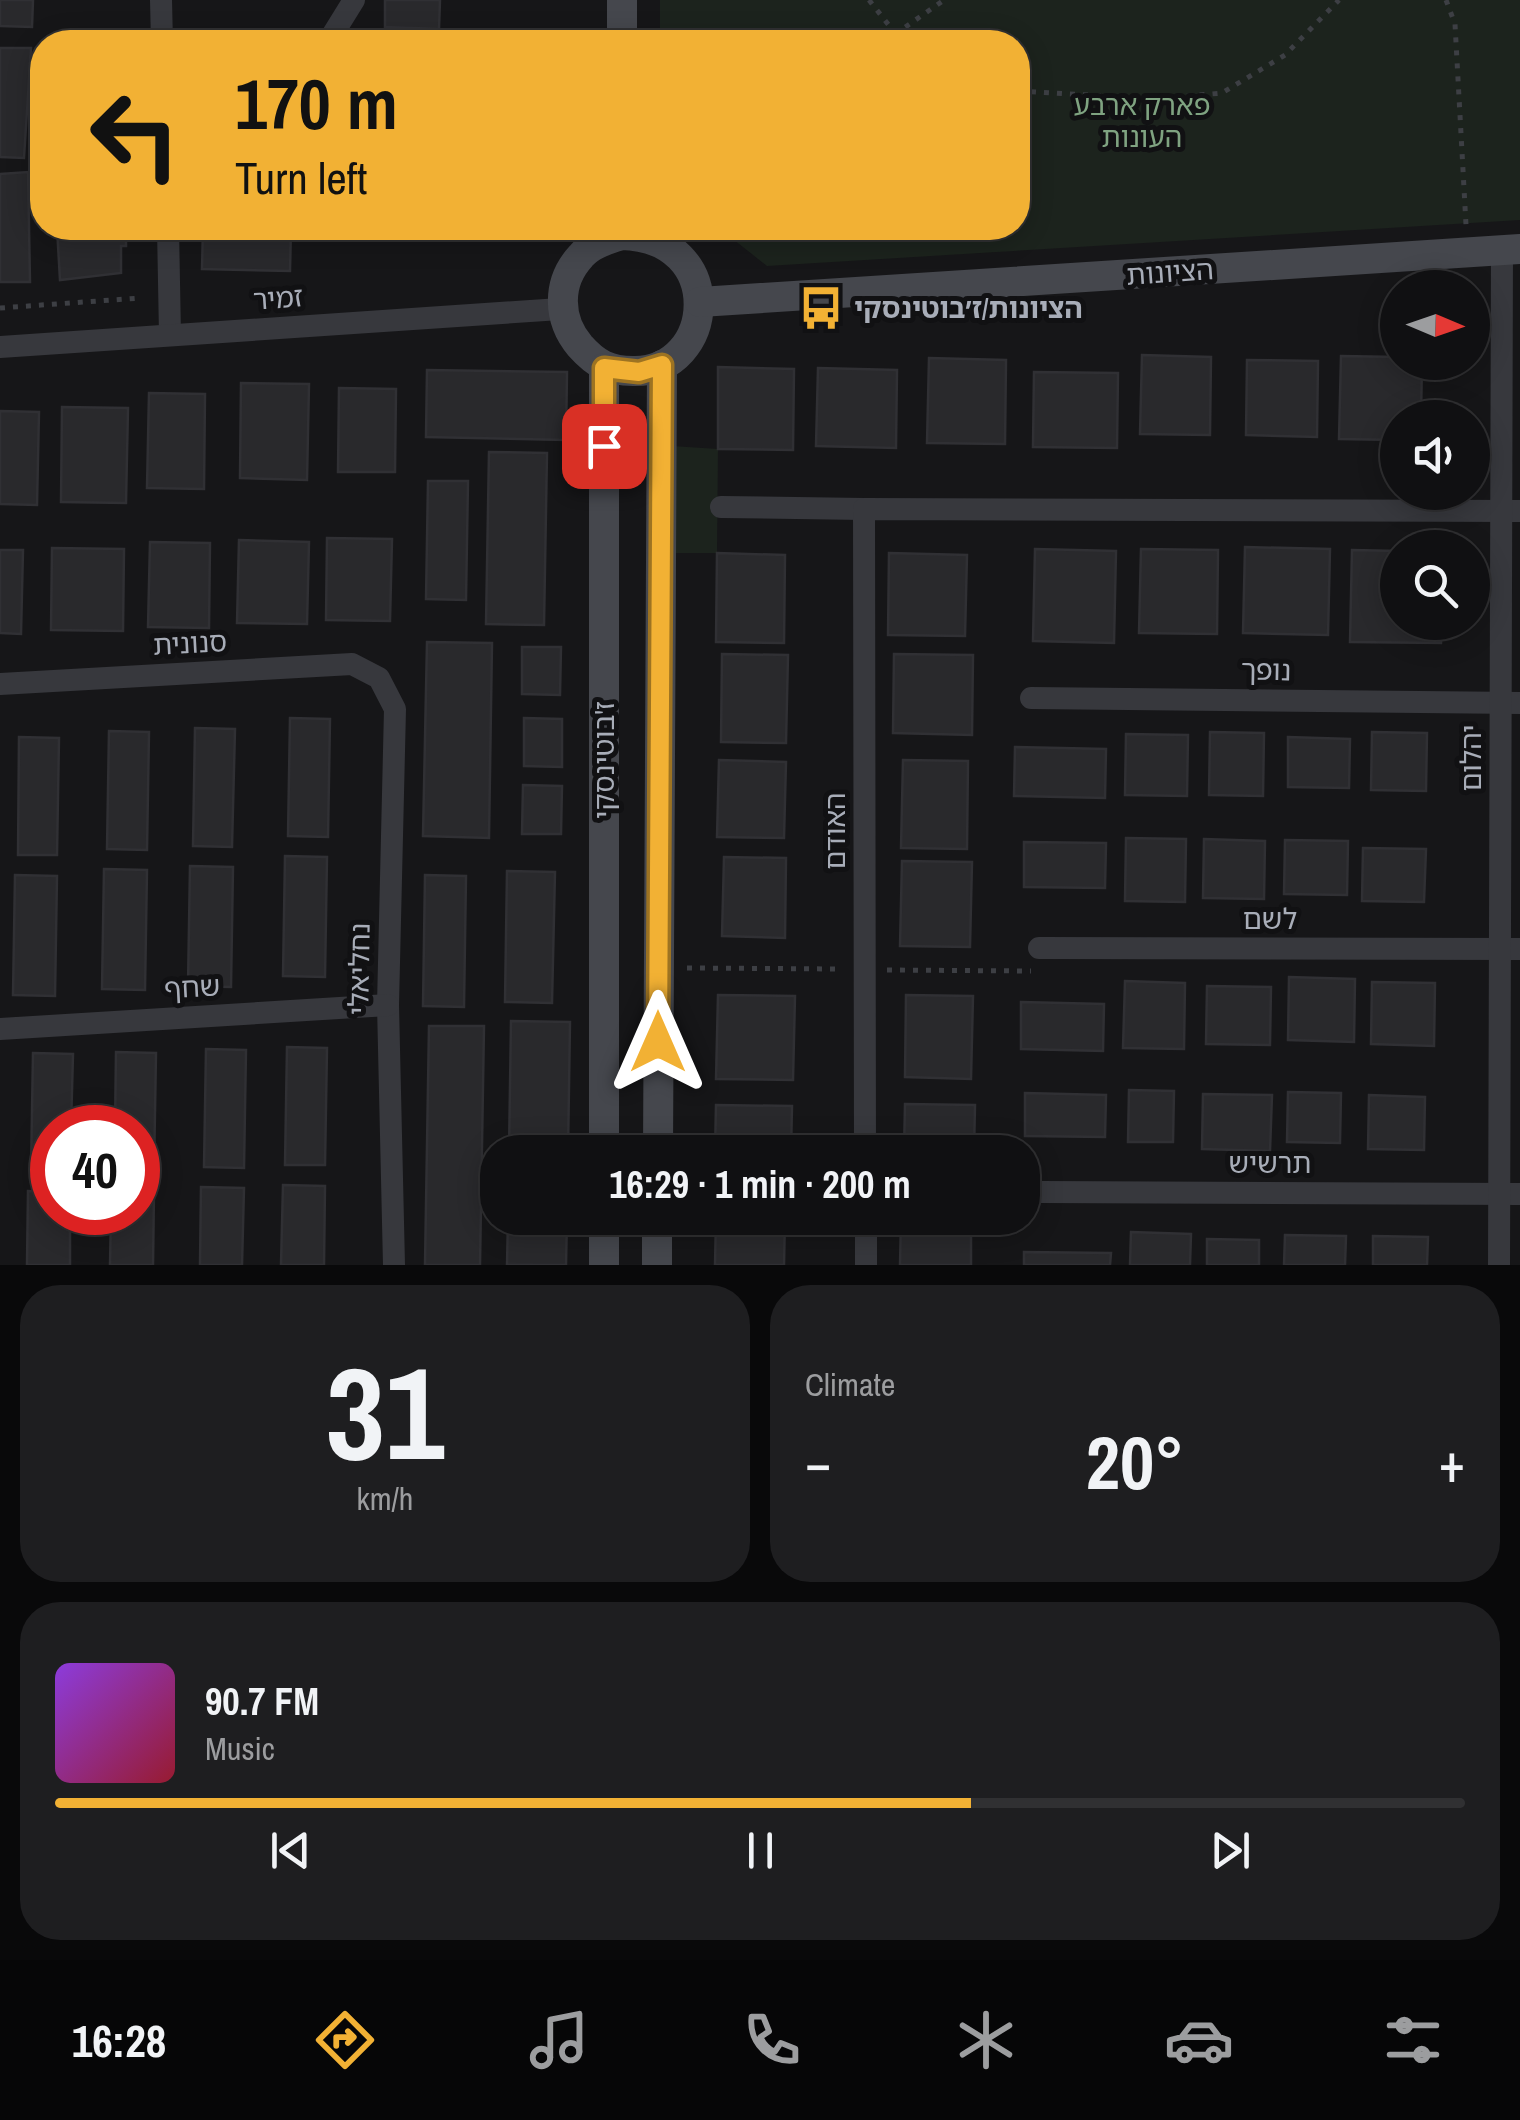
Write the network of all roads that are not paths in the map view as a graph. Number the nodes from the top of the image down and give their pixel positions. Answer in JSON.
{"nodes":[{"id":1,"x":161,"y":0,"type":"edge"},
{"id":2,"x":354,"y":0,"type":"edge"},
{"id":3,"x":622,"y":0,"type":"edge"},
{"id":4,"x":162,"y":30,"type":"edge"},
{"id":5,"x":335,"y":30,"type":"edge"},
{"id":6,"x":622,"y":30,"type":"edge"},
{"id":7,"x":168,"y":240,"type":"edge"},
{"id":8,"x":603,"y":240,"type":"edge"},
{"id":9,"x":656,"y":240,"type":"edge"},
{"id":10,"x":1511,"y":250,"type":"edge"},
{"id":11,"x":700,"y":302,"type":"junction"},
{"id":12,"x":560,"y":309,"type":"junction"},
{"id":13,"x":170,"y":336,"type":"junction"},
{"id":14,"x":0,"y":347,"type":"edge"},
{"id":15,"x":662,"y":365,"type":"junction"},
{"id":16,"x":604,"y":368,"type":"junction"},
{"id":17,"x":721,"y":507,"type":"dead end"},
{"id":18,"x":864,"y":509,"type":"junction"},
{"id":19,"x":1511,"y":511,"type":"edge"},
{"id":20,"x":379,"y":678,"type":"joint"},
{"id":21,"x":0,"y":684,"type":"edge"},
{"id":22,"x":1031,"y":698,"type":"dead end"},
{"id":23,"x":1510,"y":703,"type":"edge"},
{"id":24,"x":1039,"y":948,"type":"road end"},
{"id":25,"x":1510,"y":949,"type":"edge"},
{"id":26,"x":388,"y":1005,"type":"junction"},
{"id":27,"x":0,"y":1029,"type":"edge"},
{"id":28,"x":604,"y":1135,"type":"edge"},
{"id":29,"x":658,"y":1135,"type":"edge"},
{"id":30,"x":866,"y":1135,"type":"edge"},
{"id":31,"x":1041,"y":1192,"type":"dead end"},
{"id":32,"x":1510,"y":1194,"type":"edge"},
{"id":33,"x":604,"y":1235,"type":"edge"},
{"id":34,"x":657,"y":1235,"type":"edge"},
{"id":35,"x":866,"y":1235,"type":"edge"},
{"id":36,"x":394,"y":1265,"type":"edge"},
{"id":37,"x":604,"y":1265,"type":"edge"},
{"id":38,"x":657,"y":1265,"type":"edge"},
{"id":39,"x":866,"y":1265,"type":"edge"},
{"id":40,"x":1500,"y":1265,"type":"edge"}],
"edges":[{"from":1,"to":4,"type":"street"},
{"from":2,"to":5,"type":"street"},
{"from":3,"to":6,"type":"street"},
{"from":7,"to":13,"type":"street"},
{"from":8,"to":12,"type":"street"},
{"from":9,"to":11,"type":"street"},
{"from":10,"to":11,"type":"street","name":"הציונות"},
{"from":10,"to":19,"type":"street","name":"יהלום"},
{"from":11,"to":15,"type":"street"},
{"from":12,"to":13,"type":"street","name":"זמיר"},
{"from":12,"to":16,"type":"street"},
{"from":13,"to":14,"type":"street","name":"זמיר"},
{"from":15,"to":16,"type":"street"},
{"from":15,"to":29,"type":"street","name":"ז'בוטינסקי"},
{"from":16,"to":28,"type":"street","name":"ז'בוטינסקי"},
{"from":17,"to":18,"type":"street"},
{"from":18,"to":19,"type":"street"},
{"from":18,"to":30,"type":"street","name":"האודם"},
{"from":19,"to":23,"type":"street","name":"יהלום"},
{"from":20,"to":21,"type":"street","name":"סנונית"},
{"from":20,"to":26,"type":"street","name":"נחליאלי"},
{"from":22,"to":23,"type":"street","name":"נופך"},
{"from":23,"to":25,"type":"street","name":"יהלום"},
{"from":24,"to":25,"type":"street","name":"לשם"},
{"from":25,"to":32,"type":"street","name":"יהלום"},
{"from":26,"to":27,"type":"street","name":"שחף"},
{"from":26,"to":36,"type":"street","name":"נחליאלי"},
{"from":31,"to":32,"type":"street","name":"תרשיש"},
{"from":32,"to":40,"type":"street","name":"יהלום"},
{"from":33,"to":37,"type":"street"},
{"from":34,"to":38,"type":"street"},
{"from":35,"to":39,"type":"street"}]}
